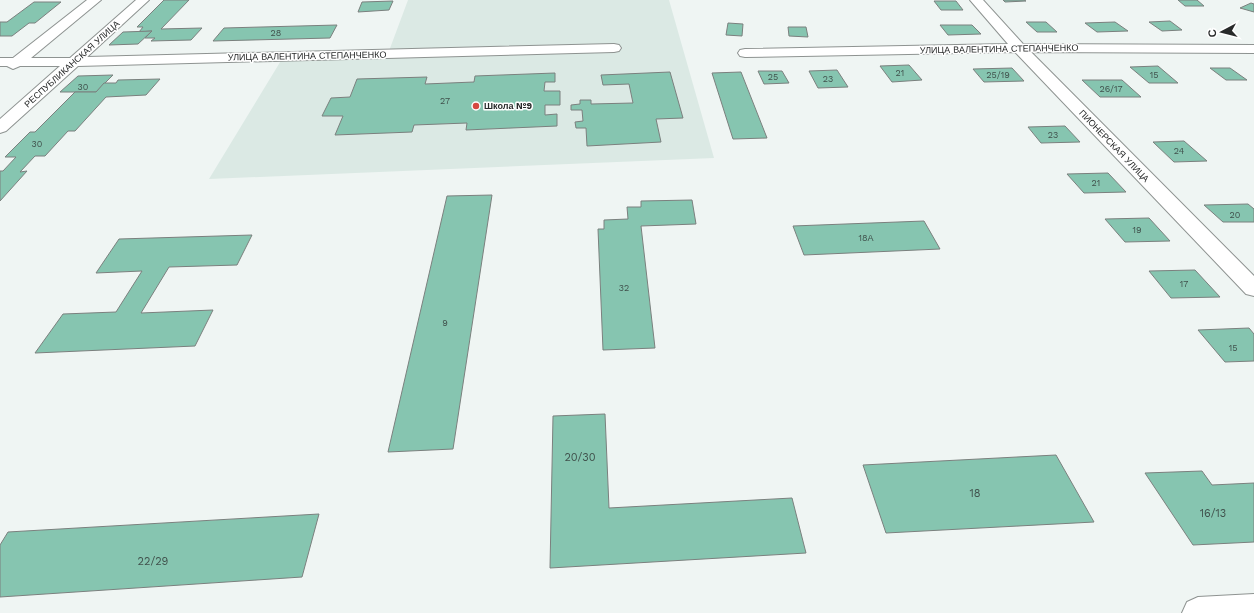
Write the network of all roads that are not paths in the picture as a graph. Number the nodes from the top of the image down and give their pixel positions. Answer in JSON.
{"nodes":[{"id":1,"x":95,"y":0,"type":"edge"},
{"id":2,"x":143,"y":0,"type":"edge"},
{"id":3,"x":976,"y":0,"type":"edge"},
{"id":4,"x":614,"y":48,"type":"dead end"},
{"id":5,"x":1019,"y":48,"type":"junction"},
{"id":6,"x":1254,"y":49,"type":"edge"},
{"id":7,"x":745,"y":53,"type":"dead end"},
{"id":8,"x":0,"y":62,"type":"edge"},
{"id":9,"x":18,"y":62,"type":"junction"},
{"id":10,"x":74,"y":62,"type":"junction"},
{"id":11,"x":0,"y":76,"type":"edge"},
{"id":12,"x":0,"y":128,"type":"edge"},
{"id":13,"x":1254,"y":289,"type":"edge"},
{"id":14,"x":1254,"y":610,"type":"edge"},
{"id":15,"x":1198,"y":613,"type":"edge"}],
"edges":[{"from":1,"to":9,"type":"street"},
{"from":2,"to":10,"type":"street","name":"РЕСПУБЛИКАНСКАЯ УЛИЦА"},
{"from":3,"to":5,"type":"street","name":"ПИОНЕРСКАЯ УЛИЦА"},
{"from":4,"to":10,"type":"street","name":"УЛИЦА ВАЛЕНТИНА СТЕПАНЧЕНКО"},
{"from":5,"to":6,"type":"street","name":"УЛИЦА ВАЛЕНТИНА СТЕПАНЧЕНКО"},
{"from":5,"to":7,"type":"street","name":"УЛИЦА ВАЛЕНТИНА СТЕПАНЧЕНКО"},
{"from":5,"to":13,"type":"street","name":"ПИОНЕРСКАЯ УЛИЦА"},
{"from":8,"to":9,"type":"street","name":"УЛИЦА ВАЛЕНТИНА СТЕПАНЧЕНКО"},
{"from":9,"to":10,"type":"street","name":"УЛИЦА ВАЛЕНТИНА СТЕПАНЧЕНКО"},
{"from":9,"to":11,"type":"street"},
{"from":10,"to":12,"type":"street","name":"РЕСПУБЛИКАНСКАЯ УЛИЦА"},
{"from":14,"to":15,"type":"street"}]}
